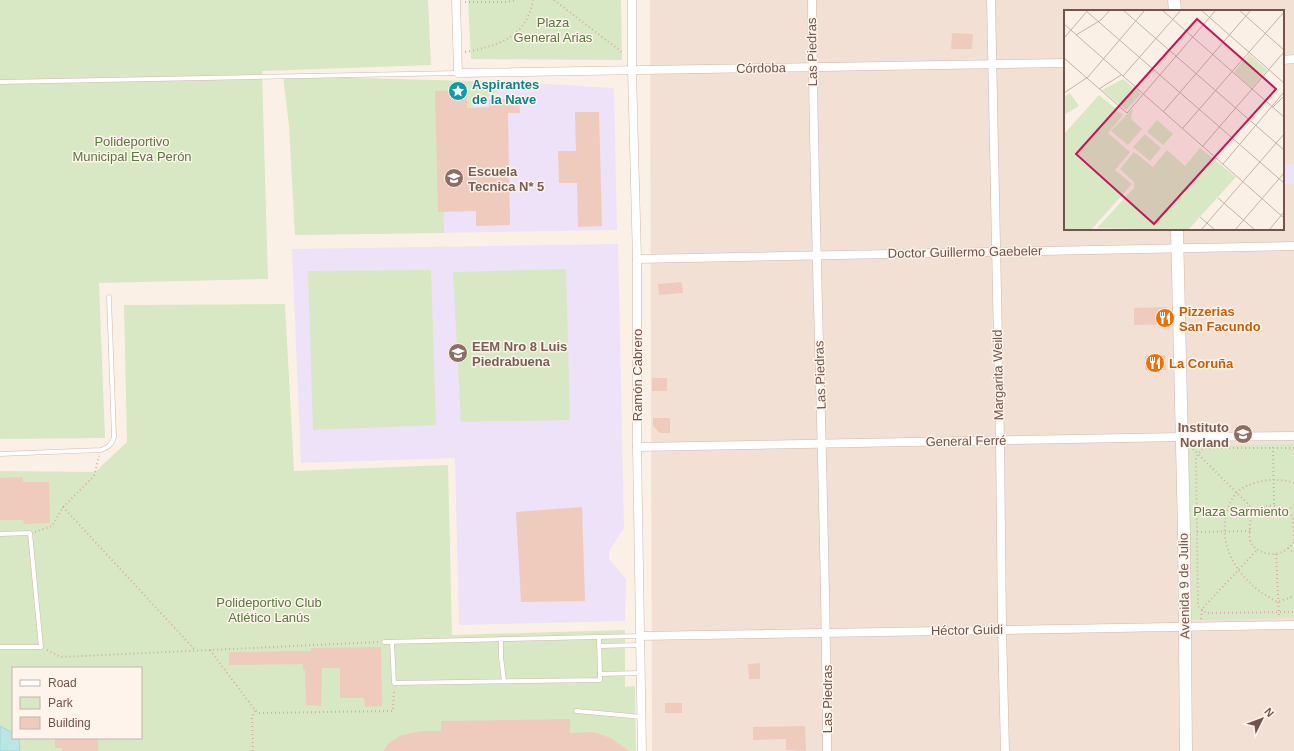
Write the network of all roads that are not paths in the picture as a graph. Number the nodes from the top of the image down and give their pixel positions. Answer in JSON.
{"nodes":[{"id":1,"x":632,"y":0,"type":"edge"},
{"id":2,"x":812,"y":0,"type":"edge"},
{"id":3,"x":991,"y":0,"type":"edge"},
{"id":4,"x":1174,"y":0,"type":"edge"},
{"id":5,"x":456,"y":1,"type":"edge"},
{"id":6,"x":1175,"y":10,"type":"edge"},
{"id":7,"x":1294,"y":59,"type":"edge"},
{"id":8,"x":1284,"y":60,"type":"edge"},
{"id":9,"x":1064,"y":63,"type":"edge"},
{"id":10,"x":992,"y":64,"type":"junction"},
{"id":11,"x":812,"y":67,"type":"junction"},
{"id":12,"x":632,"y":70,"type":"junction"},
{"id":13,"x":458,"y":73,"type":"junction"},
{"id":14,"x":0,"y":82,"type":"edge"},
{"id":15,"x":1177,"y":230,"type":"edge"},
{"id":16,"x":1294,"y":246,"type":"edge"},
{"id":17,"x":1177,"y":248,"type":"junction"},
{"id":18,"x":996,"y":252,"type":"junction"},
{"id":19,"x":816,"y":255,"type":"junction"},
{"id":20,"x":637,"y":259,"type":"junction"},
{"id":21,"x":109,"y":297,"type":"dead end"},
{"id":22,"x":1294,"y":436,"type":"edge"},
{"id":23,"x":1181,"y":437,"type":"junction"},
{"id":24,"x":1000,"y":440,"type":"junction"},
{"id":25,"x":822,"y":444,"type":"junction"},
{"id":26,"x":638,"y":447,"type":"junction"},
{"id":27,"x":0,"y":454,"type":"edge"},
{"id":28,"x":0,"y":534,"type":"edge"},
{"id":29,"x":1294,"y":625,"type":"edge"},
{"id":30,"x":1185,"y":627,"type":"junction"},
{"id":31,"x":1002,"y":629,"type":"junction"},
{"id":32,"x":826,"y":633,"type":"junction"},
{"id":33,"x":640,"y":636,"type":"junction"},
{"id":34,"x":599,"y":637,"type":"junction"},
{"id":35,"x":501,"y":640,"type":"junction"},
{"id":36,"x":384,"y":642,"type":"road end"},
{"id":37,"x":392,"y":642,"type":"junction"},
{"id":38,"x":640,"y":645,"type":"junction"},
{"id":39,"x":599,"y":646,"type":"junction"},
{"id":40,"x":0,"y":647,"type":"edge"},
{"id":41,"x":641,"y":673,"type":"junction"},
{"id":42,"x":600,"y":674,"type":"junction"},
{"id":43,"x":504,"y":681,"type":"junction"},
{"id":44,"x":576,"y":711,"type":"dead end"},
{"id":45,"x":642,"y":718,"type":"junction"},
{"id":46,"x":642,"y":751,"type":"edge"},
{"id":47,"x":827,"y":751,"type":"edge"},
{"id":48,"x":1005,"y":751,"type":"edge"},
{"id":49,"x":1186,"y":751,"type":"edge"}],
"edges":[{"from":1,"to":12,"type":"street","name":"Ramón Cabrero"},
{"from":2,"to":11,"type":"street","name":"Las Piedras"},
{"from":3,"to":10,"type":"street","name":"Margarita Weild"},
{"from":4,"to":6,"type":"street"},
{"from":5,"to":13,"type":"street"},
{"from":7,"to":8,"type":"street"},
{"from":9,"to":10,"type":"street","name":"Córdoba"},
{"from":10,"to":11,"type":"street","name":"Córdoba"},
{"from":10,"to":18,"type":"street","name":"Margarita Weild"},
{"from":11,"to":12,"type":"street","name":"Córdoba"},
{"from":11,"to":19,"type":"street","name":"Las Piedras"},
{"from":12,"to":13,"type":"street","name":"Córdoba"},
{"from":12,"to":20,"type":"street","name":"Ramón Cabrero"},
{"from":13,"to":14,"type":"lane"},
{"from":15,"to":17,"type":"street","name":"Avenida 9 de Julio"},
{"from":16,"to":17,"type":"street","name":"Doctor Guillermo Gaebeler"},
{"from":17,"to":18,"type":"street","name":"Doctor Guillermo Gaebeler"},
{"from":17,"to":23,"type":"street","name":"Avenida 9 de Julio"},
{"from":18,"to":19,"type":"street","name":"Doctor Guillermo Gaebeler"},
{"from":18,"to":24,"type":"street","name":"Margarita Weild"},
{"from":19,"to":20,"type":"street","name":"Doctor Guillermo Gaebeler"},
{"from":19,"to":25,"type":"street","name":"Las Piedras"},
{"from":20,"to":26,"type":"street","name":"Ramón Cabrero"},
{"from":21,"to":27,"type":"lane"},
{"from":22,"to":23,"type":"street","name":"General Ferré"},
{"from":23,"to":24,"type":"street","name":"General Ferré"},
{"from":23,"to":30,"type":"street","name":"Avenida 9 de Julio"},
{"from":24,"to":25,"type":"street","name":"General Ferré"},
{"from":24,"to":31,"type":"street","name":"Margarita Weild"},
{"from":25,"to":26,"type":"street","name":"General Ferré"},
{"from":25,"to":32,"type":"street","name":"Las Piedras"},
{"from":26,"to":33,"type":"street","name":"Ramón Cabrero"},
{"from":28,"to":40,"type":"lane"},
{"from":29,"to":30,"type":"street","name":"Héctor Guidi"},
{"from":30,"to":31,"type":"street","name":"Héctor Guidi"},
{"from":30,"to":49,"type":"street","name":"Avenida 9 de Julio"},
{"from":31,"to":32,"type":"street","name":"Héctor Guidi"},
{"from":31,"to":48,"type":"street","name":"Margarita Weild"},
{"from":32,"to":33,"type":"street","name":"Héctor Guidi"},
{"from":32,"to":47,"type":"street","name":"Las Piedras"},
{"from":33,"to":34,"type":"lane"},
{"from":33,"to":38,"type":"street","name":"Ramón Cabrero"},
{"from":34,"to":35,"type":"lane"},
{"from":34,"to":39,"type":"lane"},
{"from":35,"to":37,"type":"lane"},
{"from":35,"to":43,"type":"lane"},
{"from":36,"to":37,"type":"lane"},
{"from":37,"to":43,"type":"lane"},
{"from":38,"to":39,"type":"lane"},
{"from":38,"to":41,"type":"street","name":"Ramón Cabrero"},
{"from":39,"to":42,"type":"lane"},
{"from":41,"to":42,"type":"lane"},
{"from":41,"to":45,"type":"street","name":"Ramón Cabrero"},
{"from":42,"to":43,"type":"lane"},
{"from":44,"to":45,"type":"lane"},
{"from":45,"to":46,"type":"street","name":"Ramón Cabrero"}]}
